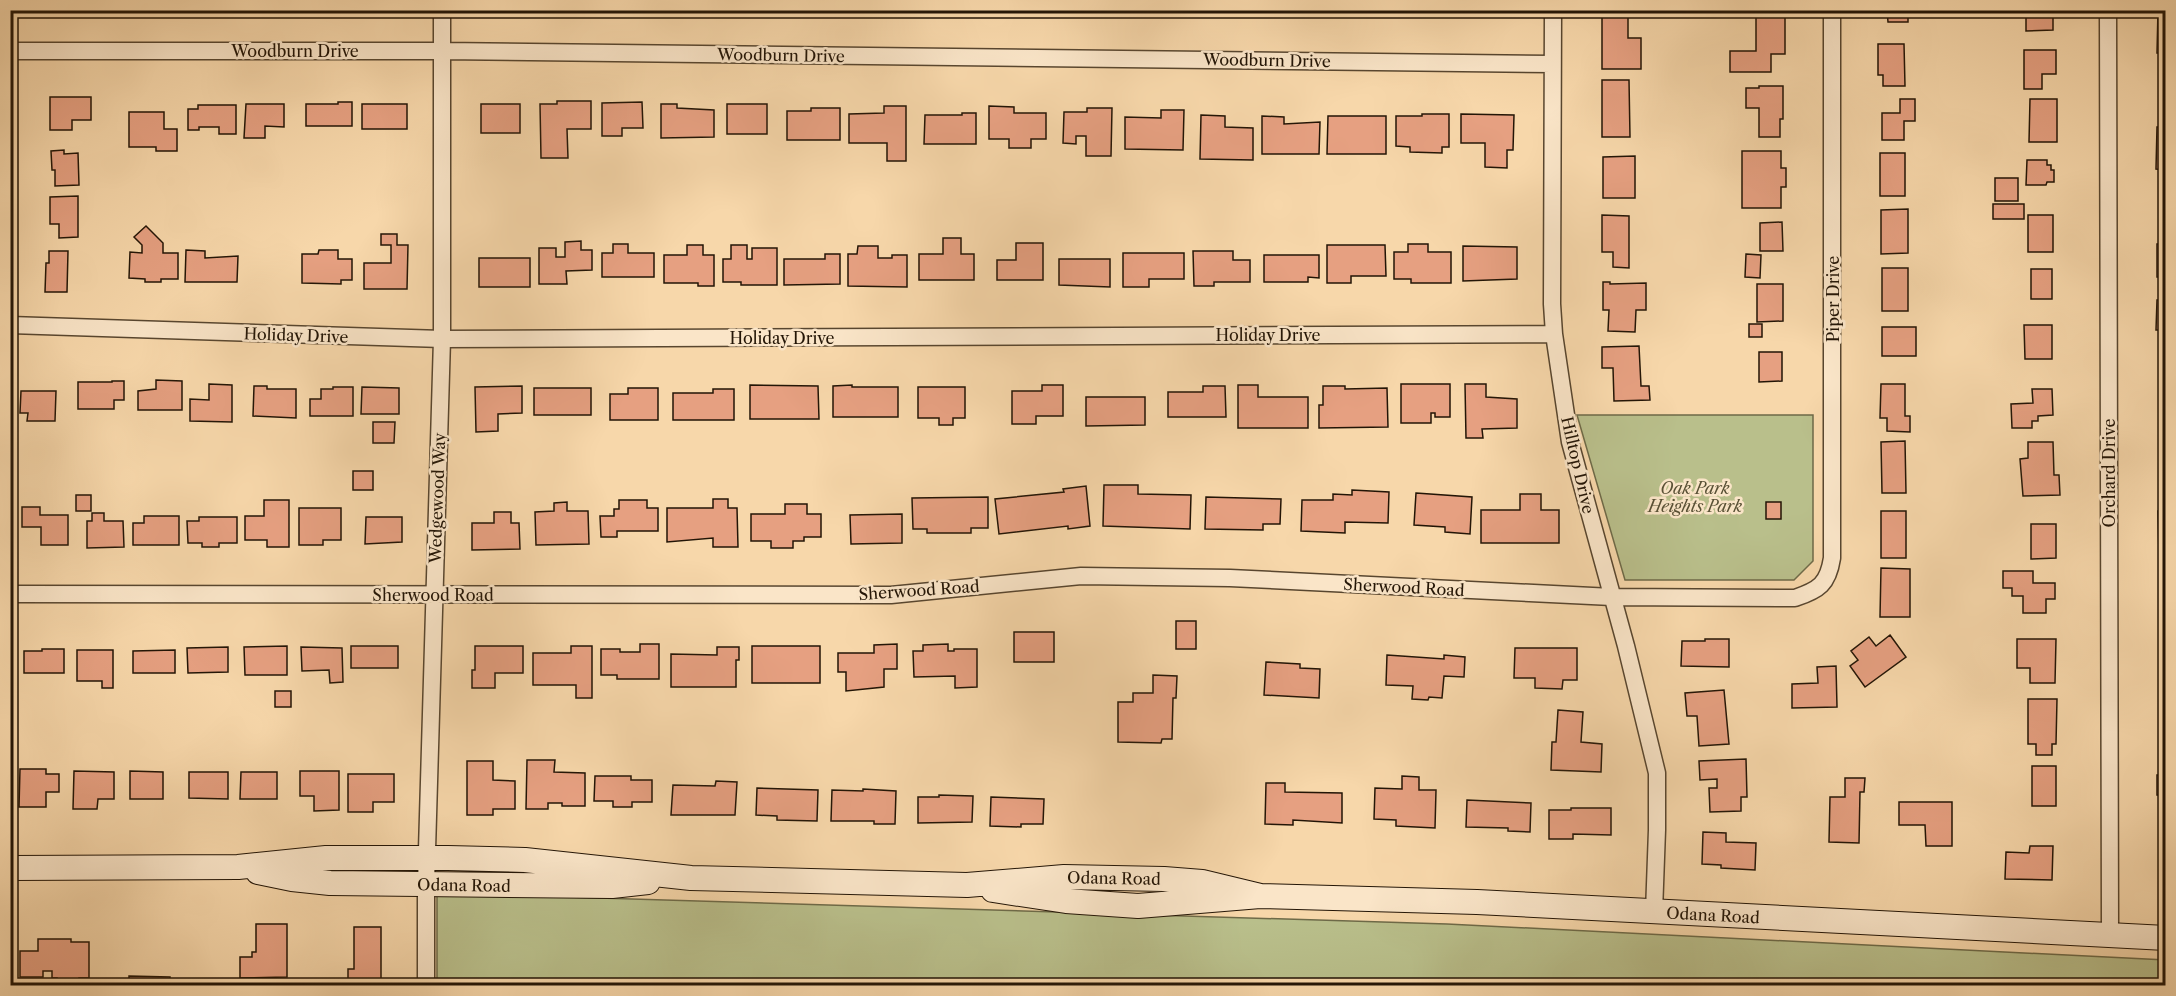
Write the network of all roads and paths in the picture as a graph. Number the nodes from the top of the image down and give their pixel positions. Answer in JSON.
{"nodes":[{"id":1,"x":442,"y":10,"type":"edge"},
{"id":2,"x":1553,"y":10,"type":"edge"},
{"id":3,"x":1832,"y":10,"type":"edge"},
{"id":4,"x":2108,"y":10,"type":"edge"},
{"id":5,"x":10,"y":51,"type":"edge"},
{"id":6,"x":442,"y":51,"type":"junction"},
{"id":7,"x":1552,"y":64,"type":"junction"},
{"id":8,"x":10,"y":325,"type":"edge"},
{"id":9,"x":1554,"y":334,"type":"junction"},
{"id":10,"x":442,"y":339,"type":"junction"},
{"id":11,"x":1822,"y":585,"type":"joint"},
{"id":12,"x":10,"y":594,"type":"edge"},
{"id":13,"x":435,"y":595,"type":"junction"},
{"id":14,"x":1612,"y":597,"type":"junction"},
{"id":15,"x":427,"y":857,"type":"junction"},
{"id":16,"x":238,"y":867,"type":"junction"},
{"id":17,"x":10,"y":868,"type":"edge"},
{"id":18,"x":691,"y":878,"type":"junction"},
{"id":19,"x":426,"y":884,"type":"junction"},
{"id":20,"x":1654,"y":912,"type":"junction"},
{"id":21,"x":2110,"y":935,"type":"junction"},
{"id":22,"x":2166,"y":938,"type":"edge"},
{"id":23,"x":426,"y":986,"type":"edge"}],
"edges":[{"from":1,"to":6,"type":"street","name":"Wedgewood Way"},
{"from":2,"to":7,"type":"street","name":"Hilltop Drive"},
{"from":3,"to":11,"type":"street","name":"Piper Drive"},
{"from":4,"to":21,"type":"street","name":"Orchard Drive"},
{"from":5,"to":6,"type":"street","name":"Woodburn Drive"},
{"from":6,"to":7,"type":"street","name":"Woodburn Drive"},
{"from":6,"to":10,"type":"street","name":"Wedgewood Way"},
{"from":7,"to":9,"type":"street","name":"Hilltop Drive"},
{"from":8,"to":10,"type":"street","name":"Holiday Drive"},
{"from":9,"to":10,"type":"street","name":"Holiday Drive"},
{"from":9,"to":14,"type":"street","name":"Hilltop Drive"},
{"from":10,"to":13,"type":"street","name":"Wedgewood Way"},
{"from":11,"to":14,"type":"street","name":"Sherwood Road"},
{"from":12,"to":13,"type":"street","name":"Sherwood Road"},
{"from":13,"to":14,"type":"street","name":"Sherwood Road"},
{"from":13,"to":15,"type":"street","name":"Wedgewood Way"},
{"from":14,"to":20,"type":"street","name":"Hilltop Drive"},
{"from":15,"to":16,"type":"street","name":"Odana Road"},
{"from":15,"to":18,"type":"street","name":"Odana Road"},
{"from":15,"to":19,"type":"street","name":"Wedgewood Way"},
{"from":16,"to":17,"type":"street","name":"Odana Road"},
{"from":16,"to":19,"type":"street","name":"Odana Road"},
{"from":18,"to":19,"type":"street","name":"Odana Road"},
{"from":18,"to":20,"type":"street","name":"Odana Road"},
{"from":19,"to":23,"type":"street","name":"Wedgewood Way"},
{"from":20,"to":21,"type":"street","name":"Odana Road"},
{"from":21,"to":22,"type":"street","name":"Odana Road"}]}
